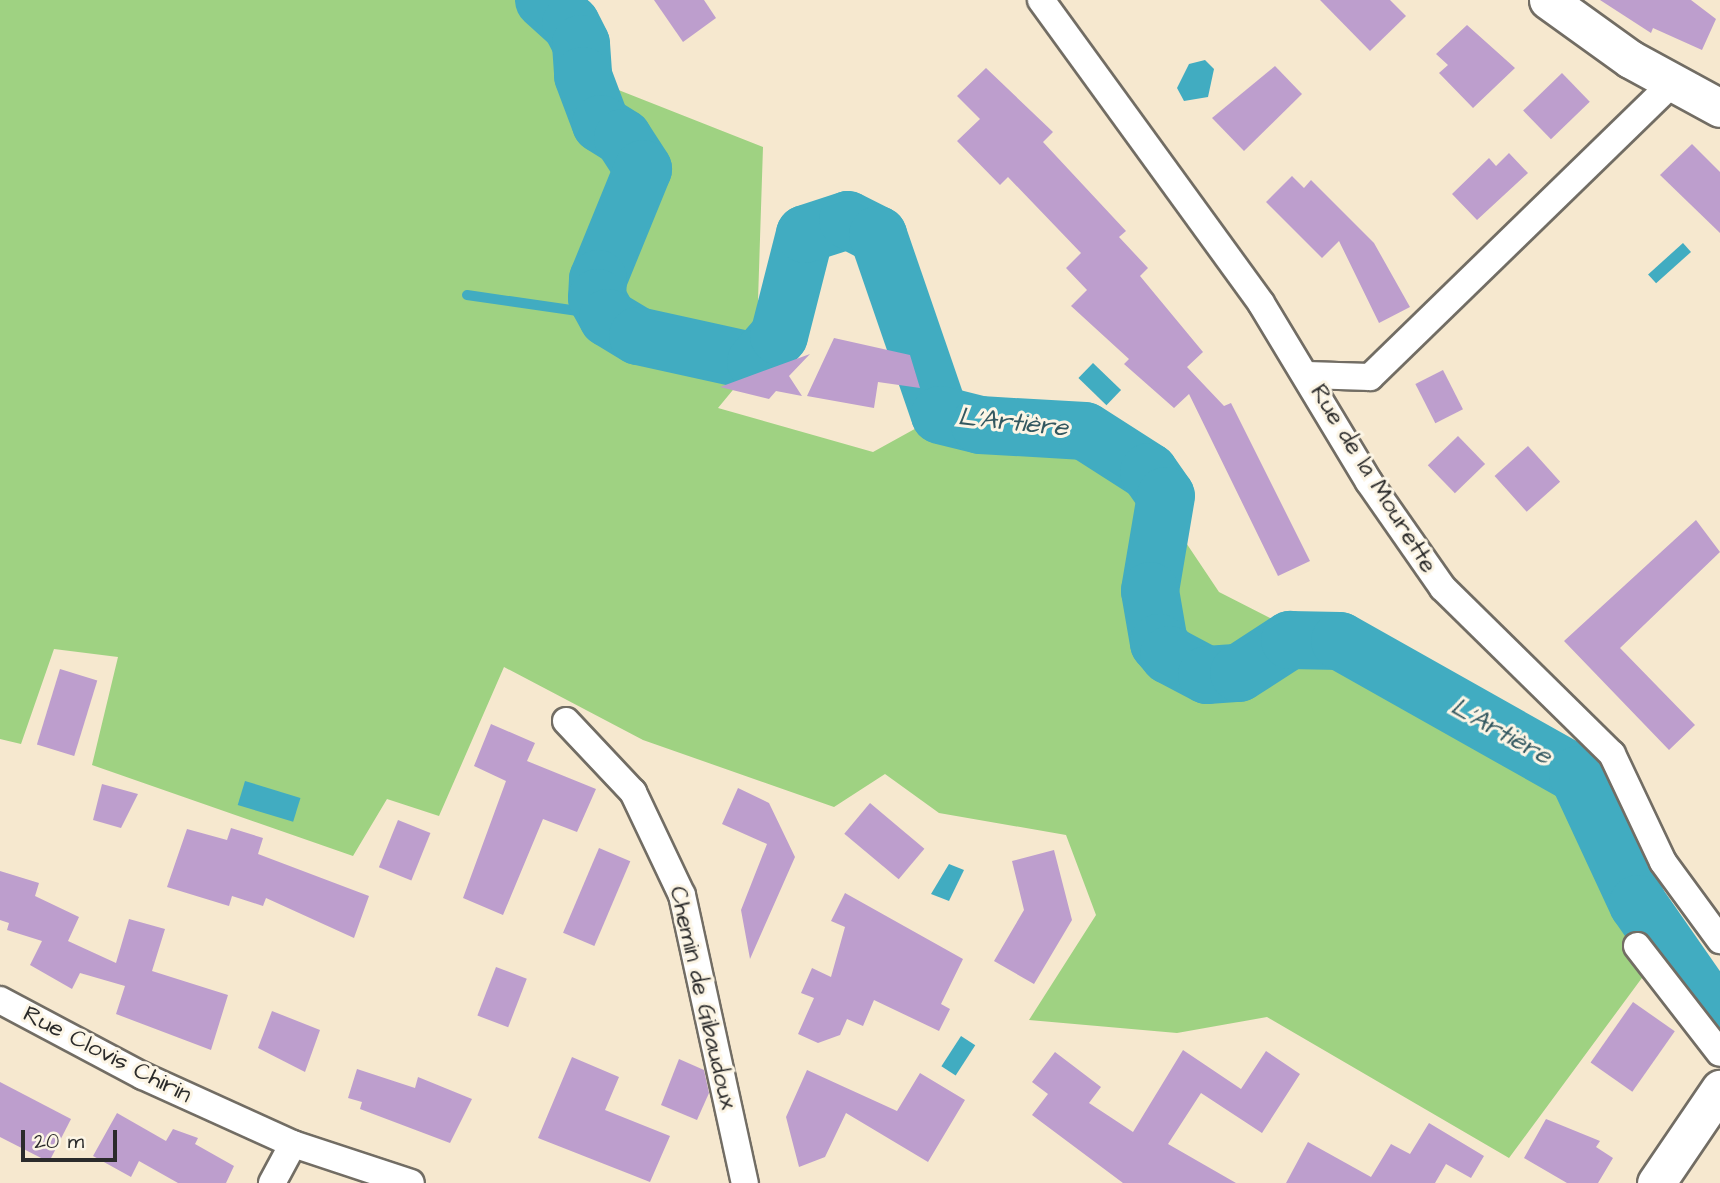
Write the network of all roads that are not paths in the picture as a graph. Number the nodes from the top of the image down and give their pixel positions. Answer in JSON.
{"nodes":[{"id":1,"x":1041,"y":0,"type":"edge"},
{"id":2,"x":1548,"y":0,"type":"edge"},
{"id":3,"x":1671,"y":85,"type":"junction"},
{"id":4,"x":1720,"y":108,"type":"edge"},
{"id":5,"x":1307,"y":375,"type":"junction"},
{"id":6,"x":566,"y":721,"type":"dead end"},
{"id":7,"x":1720,"y":940,"type":"edge"},
{"id":8,"x":1636,"y":946,"type":"dead end"},
{"id":9,"x":0,"y":1000,"type":"edge"},
{"id":10,"x":1720,"y":1053,"type":"edge"},
{"id":11,"x":1720,"y":1089,"type":"edge"},
{"id":12,"x":293,"y":1144,"type":"junction"},
{"id":13,"x":272,"y":1183,"type":"edge"},
{"id":14,"x":411,"y":1183,"type":"edge"},
{"id":15,"x":745,"y":1183,"type":"edge"},
{"id":16,"x":1656,"y":1183,"type":"edge"}],
"edges":[{"from":1,"to":5,"type":"street","name":"Rue de la Mourette"},
{"from":2,"to":3,"type":"main road"},
{"from":3,"to":4,"type":"main road"},
{"from":3,"to":5,"type":"street"},
{"from":5,"to":7,"type":"street","name":"Rue de la Mourette"},
{"from":6,"to":15,"type":"street","name":"Chemin de Gibaudoux"},
{"from":8,"to":10,"type":"street"},
{"from":9,"to":12,"type":"street","name":"Rue Clovis Chirin"},
{"from":11,"to":16,"type":"main road"},
{"from":12,"to":13,"type":"street"},
{"from":12,"to":14,"type":"street","name":"Rue Clovis Chirin"}]}
